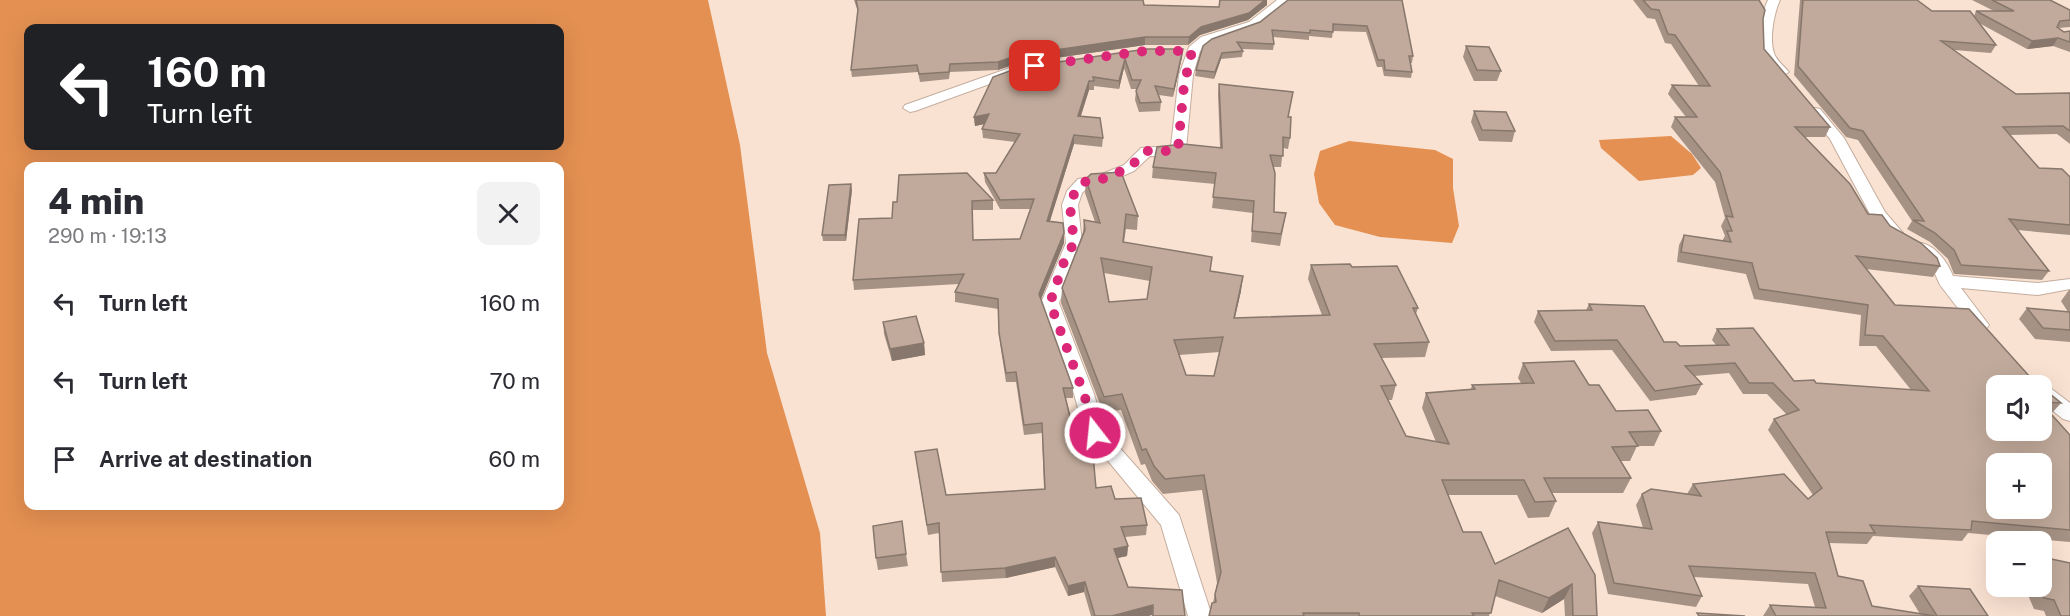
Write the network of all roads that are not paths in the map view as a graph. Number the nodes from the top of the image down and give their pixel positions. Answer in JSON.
{"nodes":[{"id":1,"x":1285,"y":0,"type":"edge"},
{"id":2,"x":1774,"y":0,"type":"edge"},
{"id":3,"x":1025,"y":68,"type":"edge"},
{"id":4,"x":910,"y":108,"type":"dead end"},
{"id":5,"x":1946,"y":280,"type":"junction"},
{"id":6,"x":2070,"y":284,"type":"edge"},
{"id":7,"x":1991,"y":337,"type":"edge"},
{"id":8,"x":2052,"y":400,"type":"edge"},
{"id":9,"x":2070,"y":414,"type":"edge"},
{"id":10,"x":1200,"y":616,"type":"edge"}],
"edges":[{"from":1,"to":10,"type":"street"},
{"from":2,"to":5,"type":"street"},
{"from":3,"to":4,"type":"street"},
{"from":5,"to":6,"type":"street"},
{"from":5,"to":7,"type":"street"},
{"from":8,"to":9,"type":"street"}]}
